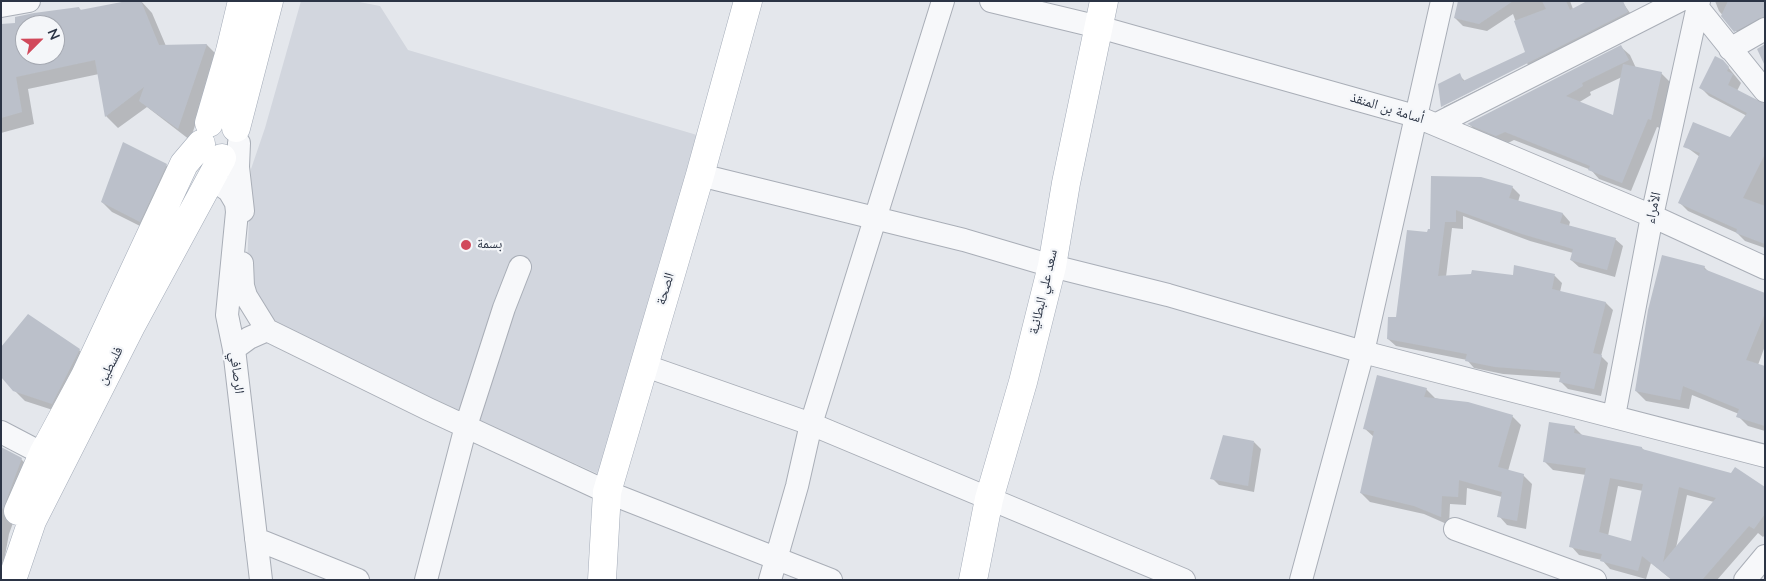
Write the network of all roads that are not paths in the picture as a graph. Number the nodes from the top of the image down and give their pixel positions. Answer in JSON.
{"nodes":[{"id":1,"x":29,"y":1,"type":"edge"},
{"id":2,"x":242,"y":1,"type":"edge"},
{"id":3,"x":269,"y":1,"type":"edge"},
{"id":4,"x":748,"y":1,"type":"edge"},
{"id":5,"x":943,"y":1,"type":"edge"},
{"id":6,"x":991,"y":1,"type":"edge"},
{"id":7,"x":1442,"y":1,"type":"edge"},
{"id":8,"x":1692,"y":3,"type":"edge"},
{"id":9,"x":1,"y":6,"type":"edge"},
{"id":10,"x":1102,"y":14,"type":"edge"},
{"id":11,"x":1765,"y":29,"type":"edge"},
{"id":12,"x":1730,"y":49,"type":"junction"},
{"id":13,"x":1765,"y":90,"type":"edge"},
{"id":14,"x":1415,"y":116,"type":"junction"},
{"id":15,"x":1436,"y":124,"type":"junction"},
{"id":16,"x":222,"y":139,"type":"junction"},
{"id":17,"x":700,"y":175,"type":"junction"},
{"id":18,"x":208,"y":181,"type":"junction"},
{"id":19,"x":1652,"y":216,"type":"junction"},
{"id":20,"x":874,"y":218,"type":"junction"},
{"id":21,"x":1052,"y":266,"type":"junction"},
{"id":22,"x":520,"y":267,"type":"dead end"},
{"id":23,"x":1765,"y":268,"type":"edge"},
{"id":24,"x":267,"y":330,"type":"junction"},
{"id":25,"x":234,"y":349,"type":"junction"},
{"id":26,"x":1363,"y":352,"type":"junction"},
{"id":27,"x":643,"y":365,"type":"junction"},
{"id":28,"x":1614,"y":416,"type":"junction"},
{"id":29,"x":811,"y":424,"type":"junction"},
{"id":30,"x":466,"y":426,"type":"junction"},
{"id":31,"x":1,"y":432,"type":"edge"},
{"id":32,"x":43,"y":454,"type":"junction"},
{"id":33,"x":1765,"y":456,"type":"edge"},
{"id":34,"x":607,"y":492,"type":"junction"},
{"id":35,"x":989,"y":499,"type":"junction"},
{"id":36,"x":1455,"y":529,"type":"dead end"},
{"id":37,"x":256,"y":539,"type":"junction"},
{"id":38,"x":1765,"y":556,"type":"edge"},
{"id":39,"x":1,"y":557,"type":"edge"},
{"id":40,"x":777,"y":558,"type":"junction"},
{"id":41,"x":12,"y":580,"type":"edge"},
{"id":42,"x":261,"y":580,"type":"edge"},
{"id":43,"x":358,"y":580,"type":"edge"},
{"id":44,"x":426,"y":580,"type":"edge"},
{"id":45,"x":602,"y":580,"type":"edge"},
{"id":46,"x":770,"y":580,"type":"edge"},
{"id":47,"x":831,"y":580,"type":"edge"},
{"id":48,"x":973,"y":580,"type":"edge"},
{"id":49,"x":1184,"y":580,"type":"edge"},
{"id":50,"x":1301,"y":580,"type":"edge"},
{"id":51,"x":1595,"y":580,"type":"edge"},
{"id":52,"x":1746,"y":580,"type":"edge"}],
"edges":[{"from":1,"to":9,"type":"street"},
{"from":2,"to":16,"type":"main road","name":"فلسطين"},
{"from":3,"to":16,"type":"main road","name":"فلسطين"},
{"from":4,"to":17,"type":"main road","name":"الصحة"},
{"from":5,"to":20,"type":"street"},
{"from":6,"to":10,"type":"street","name":"أسامة بن المنقذ"},
{"from":7,"to":14,"type":"street"},
{"from":8,"to":12,"type":"street"},
{"from":8,"to":15,"type":"street"},
{"from":8,"to":19,"type":"street","name":"الأمراء"},
{"from":10,"to":14,"type":"street","name":"أسامة بن المنقذ"},
{"from":10,"to":21,"type":"main road","name":"سعد علي البطانية"},
{"from":11,"to":12,"type":"street"},
{"from":12,"to":13,"type":"street"},
{"from":14,"to":15,"type":"street","name":"أسامة بن المنقذ"},
{"from":14,"to":26,"type":"street"},
{"from":15,"to":19,"type":"street","name":"أسامة بن المنقذ"},
{"from":16,"to":18,"type":"main road","name":"فلسطين"},
{"from":16,"to":24,"type":"street"},
{"from":16,"to":32,"type":"main road","name":"فلسطين"},
{"from":17,"to":20,"type":"street"},
{"from":17,"to":27,"type":"main road","name":"الصحة"},
{"from":18,"to":25,"type":"street","name":"الرصافي"},
{"from":18,"to":41,"type":"main road","name":"فلسطين"},
{"from":19,"to":23,"type":"street","name":"أسامة بن المنقذ"},
{"from":19,"to":28,"type":"street","name":"الأمراء"},
{"from":20,"to":21,"type":"street"},
{"from":20,"to":29,"type":"street"},
{"from":21,"to":26,"type":"street"},
{"from":21,"to":35,"type":"main road","name":"سعد علي البطانية"},
{"from":22,"to":30,"type":"street"},
{"from":24,"to":25,"type":"street"},
{"from":24,"to":30,"type":"street"},
{"from":25,"to":37,"type":"street","name":"الرصافي"},
{"from":26,"to":28,"type":"street"},
{"from":26,"to":50,"type":"street"},
{"from":27,"to":29,"type":"street"},
{"from":27,"to":34,"type":"main road","name":"الصحة"},
{"from":28,"to":33,"type":"street"},
{"from":29,"to":35,"type":"street"},
{"from":29,"to":40,"type":"street"},
{"from":30,"to":34,"type":"street"},
{"from":30,"to":44,"type":"street"},
{"from":31,"to":32,"type":"street"},
{"from":32,"to":39,"type":"main road","name":"فلسطين"},
{"from":34,"to":40,"type":"street"},
{"from":34,"to":45,"type":"main road","name":"الصحة"},
{"from":35,"to":48,"type":"main road","name":"سعد علي البطانية"},
{"from":35,"to":49,"type":"street"},
{"from":36,"to":51,"type":"street"},
{"from":37,"to":42,"type":"street","name":"الرصافي"},
{"from":37,"to":43,"type":"street"},
{"from":38,"to":52,"type":"street"},
{"from":40,"to":46,"type":"street"},
{"from":40,"to":47,"type":"street"}]}
